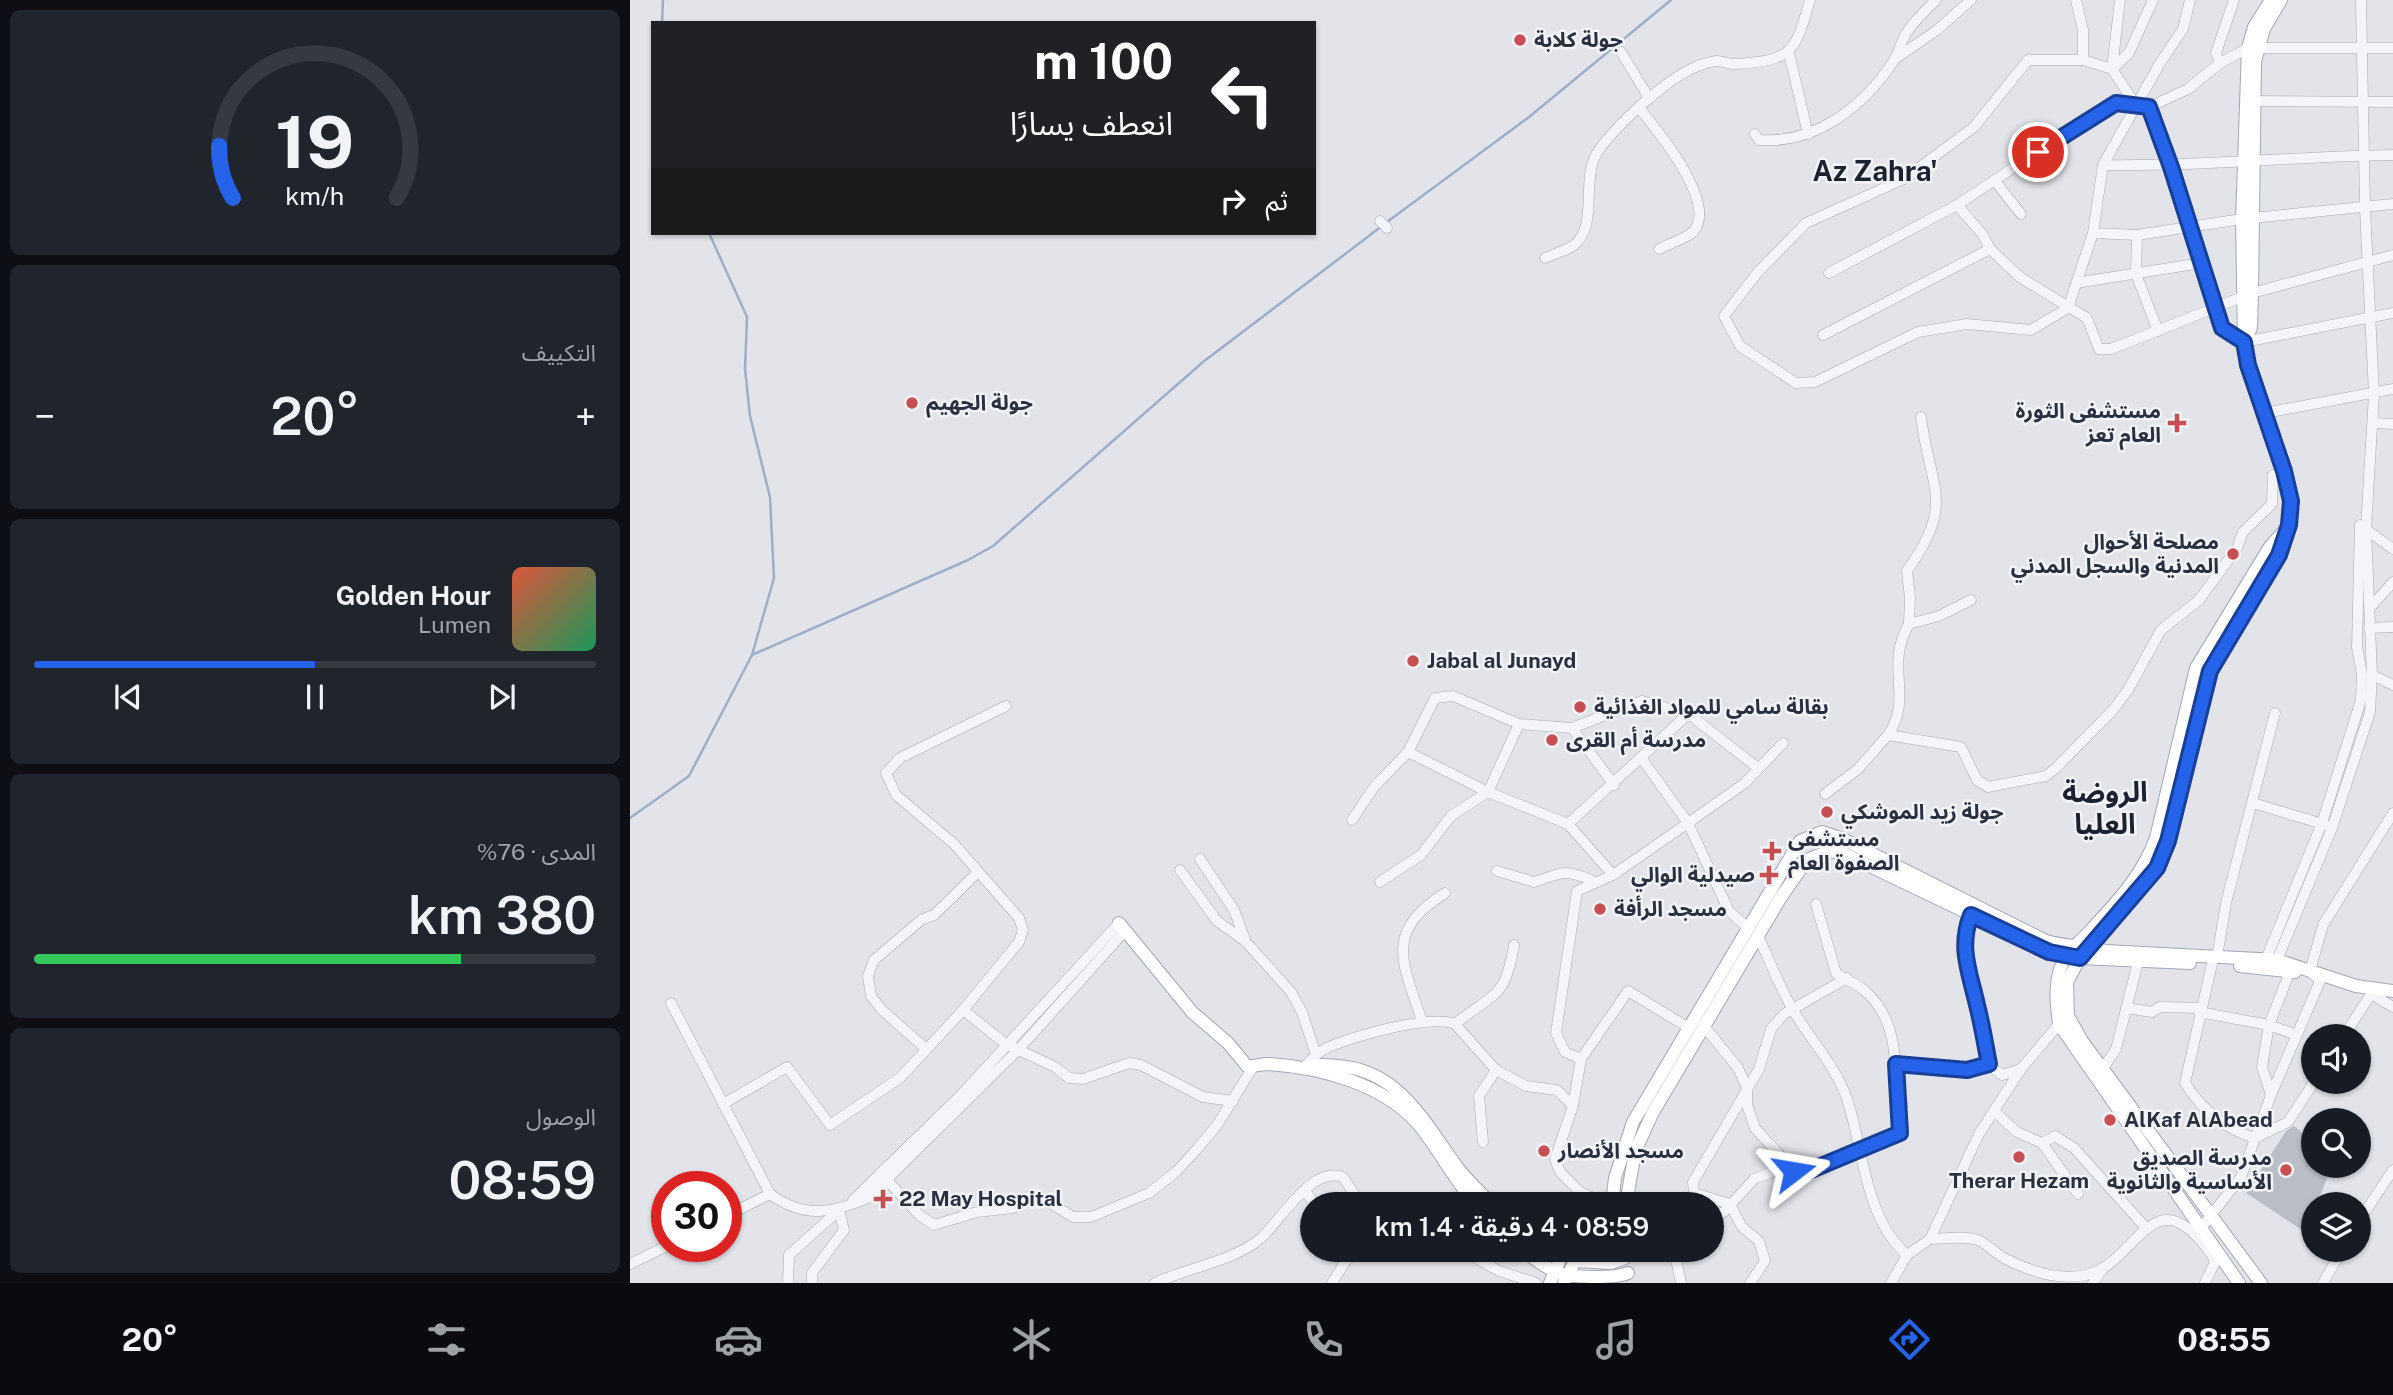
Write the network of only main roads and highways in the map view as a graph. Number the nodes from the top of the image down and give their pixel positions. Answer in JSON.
{"nodes":[{"id":1,"x":2271,"y":0,"type":"edge"},
{"id":2,"x":2281,"y":0,"type":"edge"},
{"id":3,"x":2253,"y":48,"type":"junction"},
{"id":4,"x":2289,"y":525,"type":"junction"},
{"id":5,"x":1122,"y":927,"type":"road end"},
{"id":6,"x":1753,"y":933,"type":"junction"},
{"id":7,"x":2090,"y":947,"type":"junction"},
{"id":8,"x":2073,"y":954,"type":"junction"},
{"id":9,"x":2214,"y":960,"type":"junction"},
{"id":10,"x":2393,"y":991,"type":"edge"},
{"id":11,"x":2393,"y":996,"type":"edge"},
{"id":12,"x":1303,"y":1070,"type":"junction"},
{"id":13,"x":1466,"y":1192,"type":"edge"},
{"id":14,"x":1480,"y":1192,"type":"edge"},
{"id":15,"x":1617,"y":1192,"type":"edge"},
{"id":16,"x":1622,"y":1192,"type":"edge"},
{"id":17,"x":1536,"y":1262,"type":"edge"},
{"id":18,"x":1573,"y":1262,"type":"edge"},
{"id":19,"x":1607,"y":1262,"type":"edge"},
{"id":20,"x":1611,"y":1263,"type":"joint"},
{"id":21,"x":1552,"y":1277,"type":"edge"},
{"id":22,"x":1566,"y":1279,"type":"edge"},
{"id":23,"x":1624,"y":1279,"type":"edge"},
{"id":24,"x":2239,"y":1283,"type":"edge"},
{"id":25,"x":2261,"y":1283,"type":"edge"}],
"edges":[{"from":1,"to":3,"type":"main road"},
{"from":2,"to":3,"type":"main road"},
{"from":3,"to":4,"type":"main road"},
{"from":4,"to":7,"type":"main road"},
{"from":4,"to":8,"type":"main road"},
{"from":5,"to":12,"type":"main road"},
{"from":6,"to":8,"type":"main road"},
{"from":6,"to":8,"type":"main road"},
{"from":6,"to":15,"type":"main road"},
{"from":6,"to":16,"type":"main road"},
{"from":7,"to":8,"type":"main road"},
{"from":7,"to":9,"type":"main road"},
{"from":8,"to":9,"type":"main road"},
{"from":8,"to":24,"type":"main road"},
{"from":8,"to":25,"type":"main road"},
{"from":9,"to":10,"type":"main road"},
{"from":9,"to":11,"type":"main road"},
{"from":12,"to":13,"type":"main road"},
{"from":12,"to":14,"type":"main road"},
{"from":17,"to":21,"type":"main road"},
{"from":18,"to":22,"type":"main road"},
{"from":19,"to":20,"type":"main road"},
{"from":20,"to":23,"type":"main road"},
{"from":21,"to":22,"type":"main road"},
{"from":22,"to":23,"type":"main road"}]}
